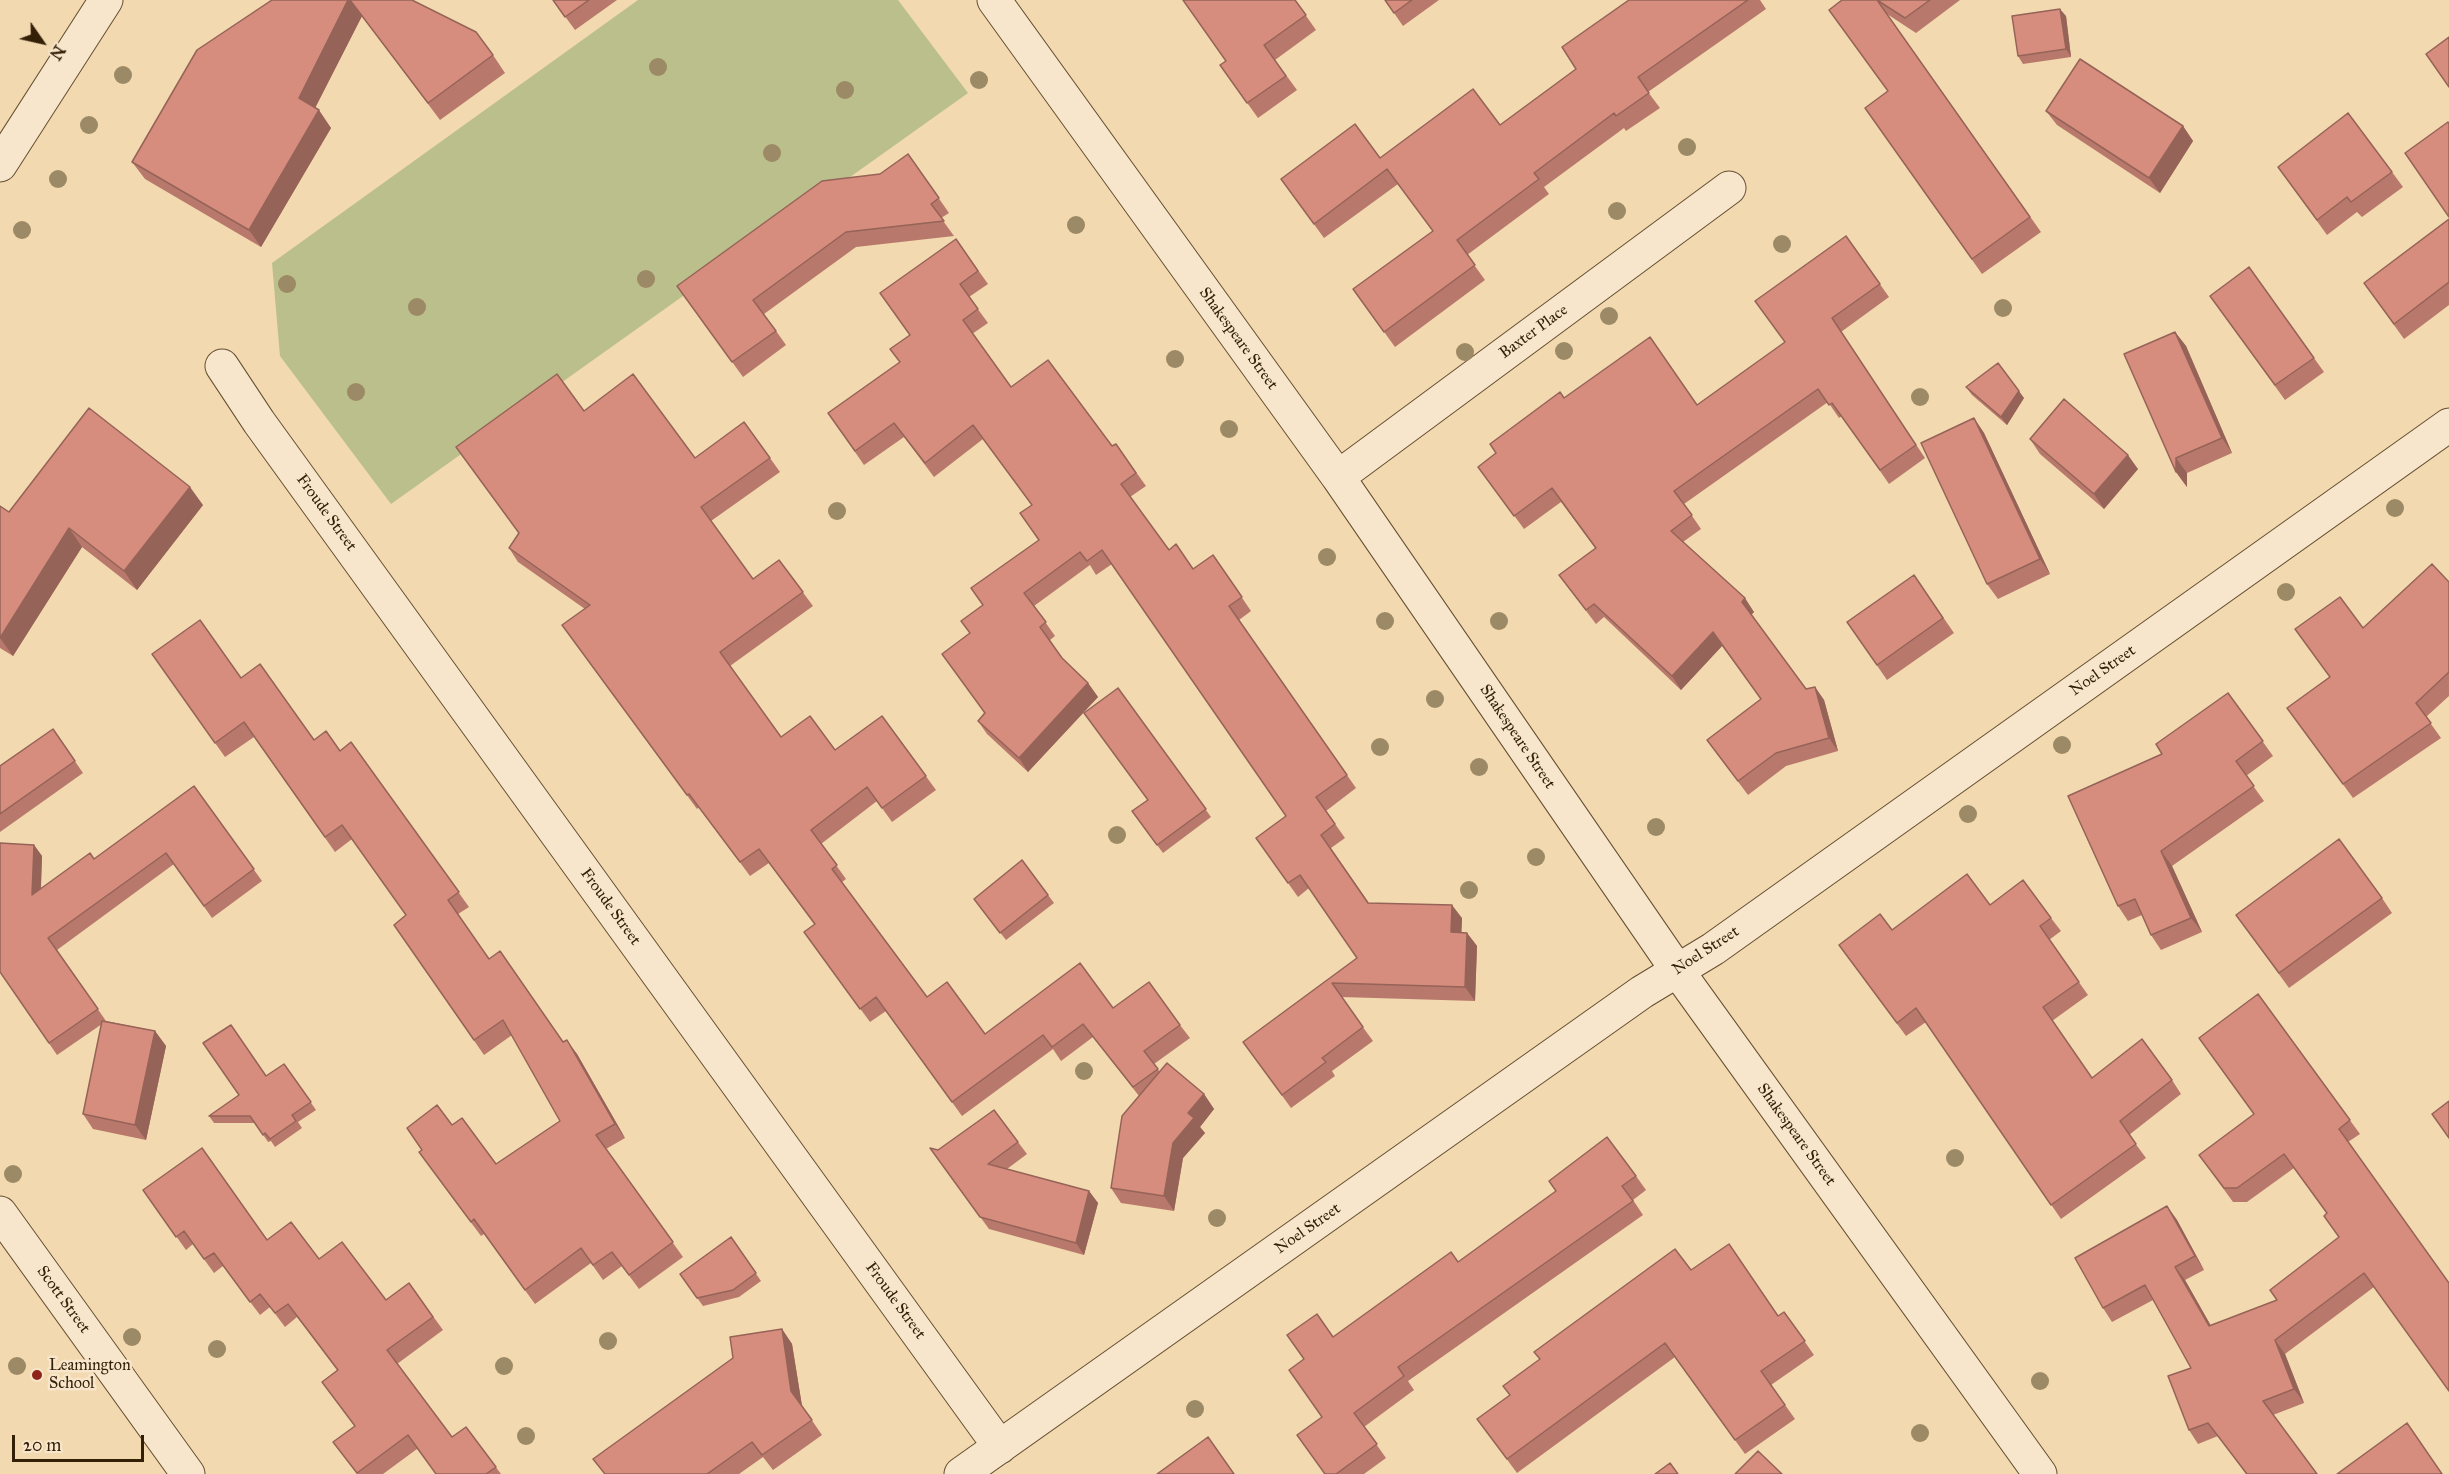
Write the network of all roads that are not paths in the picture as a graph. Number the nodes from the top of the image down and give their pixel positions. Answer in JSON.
{"nodes":[{"id":1,"x":106,"y":0,"type":"edge"},
{"id":2,"x":994,"y":0,"type":"edge"},
{"id":3,"x":0,"y":165,"type":"edge"},
{"id":4,"x":1730,"y":188,"type":"dead end"},
{"id":5,"x":222,"y":366,"type":"dead end"},
{"id":6,"x":2449,"y":425,"type":"edge"},
{"id":7,"x":1338,"y":477,"type":"junction"},
{"id":8,"x":1677,"y":970,"type":"junction"},
{"id":9,"x":0,"y":1213,"type":"edge"},
{"id":10,"x":1000,"y":1447,"type":"junction"},
{"id":11,"x":188,"y":1474,"type":"edge"},
{"id":12,"x":961,"y":1474,"type":"edge"},
{"id":13,"x":2040,"y":1474,"type":"edge"}],
"edges":[{"from":1,"to":3,"type":"street"},
{"from":2,"to":7,"type":"street","name":"Shakespeare Street"},
{"from":4,"to":7,"type":"street","name":"Baxter Place"},
{"from":5,"to":10,"type":"street","name":"Froude Street"},
{"from":6,"to":8,"type":"street","name":"Noel Street"},
{"from":7,"to":8,"type":"street","name":"Shakespeare Street"},
{"from":8,"to":10,"type":"street","name":"Noel Street"},
{"from":8,"to":13,"type":"street","name":"Shakespeare Street"},
{"from":9,"to":11,"type":"street","name":"Scott Street"},
{"from":10,"to":12,"type":"street","name":"Noel Street"}]}
